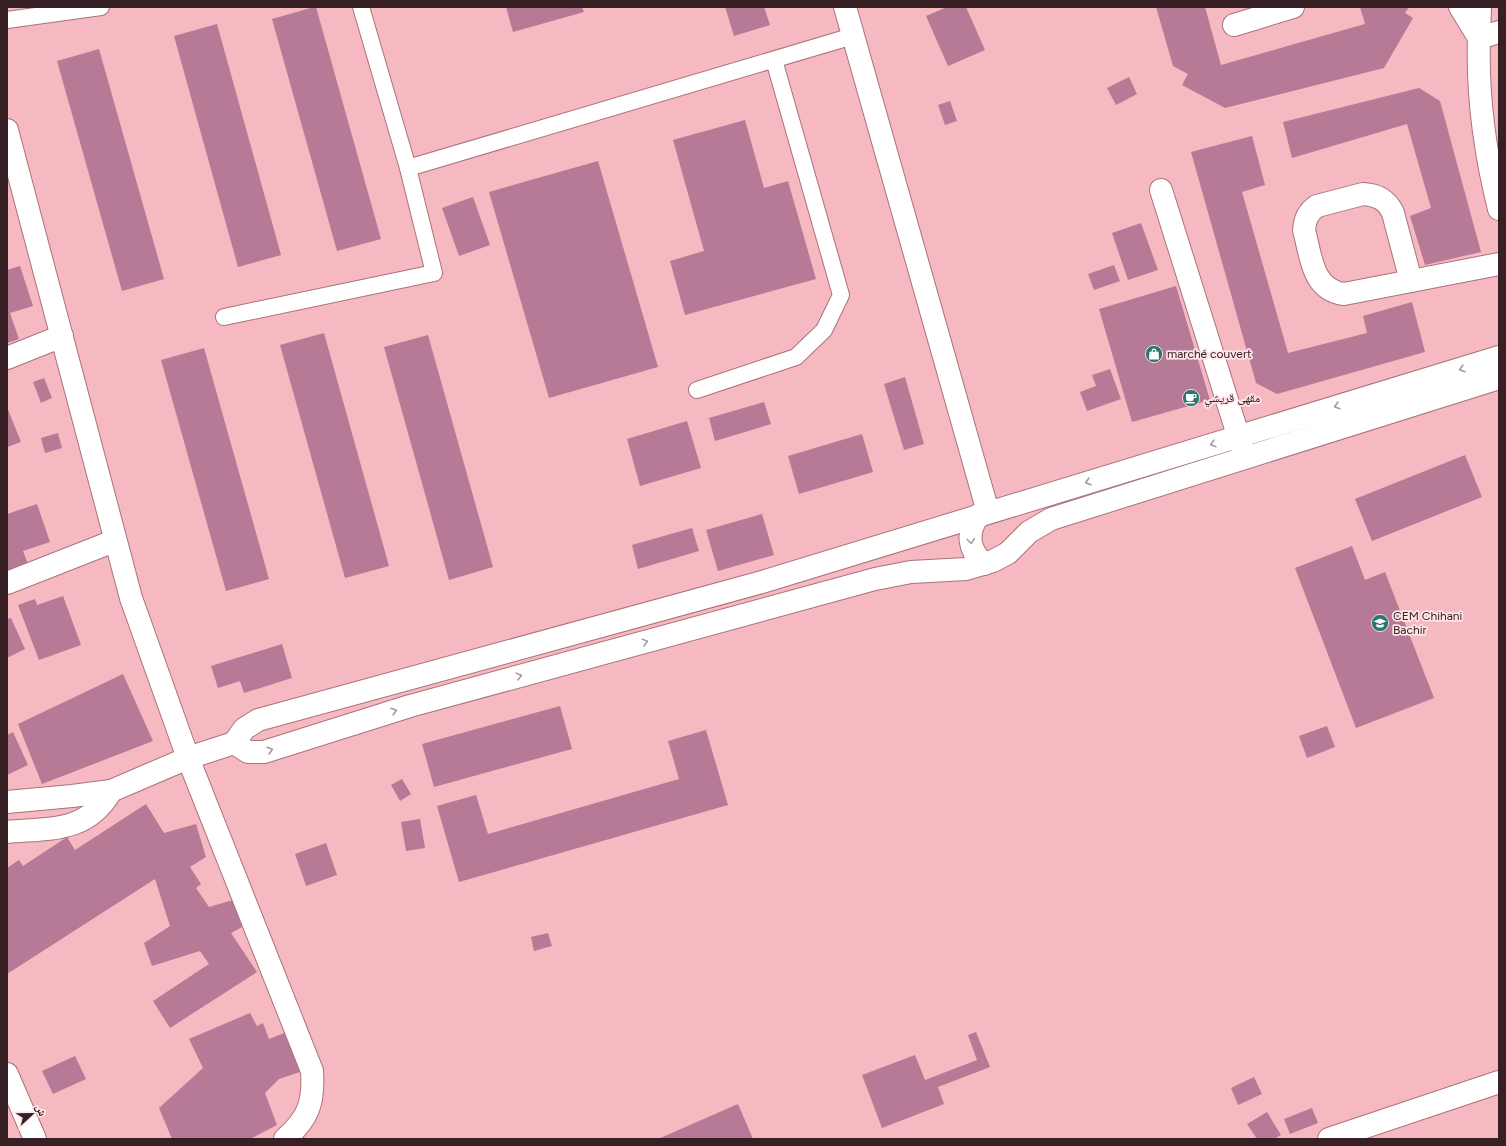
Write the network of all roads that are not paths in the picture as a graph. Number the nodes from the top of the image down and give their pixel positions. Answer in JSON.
{"nodes":[{"id":1,"x":100,"y":7,"type":"edge"},
{"id":2,"x":361,"y":7,"type":"edge"},
{"id":3,"x":845,"y":7,"type":"edge"},
{"id":4,"x":1293,"y":7,"type":"edge"},
{"id":5,"x":1460,"y":7,"type":"edge"},
{"id":6,"x":1480,"y":7,"type":"edge"},
{"id":7,"x":56,"y":10,"type":"edge"},
{"id":8,"x":7,"y":20,"type":"edge"},
{"id":9,"x":1234,"y":25,"type":"dead end"},
{"id":10,"x":1499,"y":32,"type":"edge"},
{"id":11,"x":853,"y":36,"type":"junction"},
{"id":12,"x":1479,"y":38,"type":"junction"},
{"id":13,"x":774,"y":60,"type":"junction"},
{"id":14,"x":7,"y":130,"type":"edge"},
{"id":15,"x":408,"y":168,"type":"junction"},
{"id":16,"x":1161,"y":190,"type":"dead end"},
{"id":17,"x":1499,"y":209,"type":"edge"},
{"id":18,"x":1499,"y":264,"type":"edge"},
{"id":19,"x":1412,"y":281,"type":"junction"},
{"id":20,"x":224,"y":318,"type":"dead end"},
{"id":21,"x":62,"y":336,"type":"junction"},
{"id":22,"x":7,"y":358,"type":"edge"},
{"id":23,"x":1499,"y":358,"type":"edge"},
{"id":24,"x":1499,"y":378,"type":"edge"},
{"id":25,"x":697,"y":390,"type":"dead end"},
{"id":26,"x":1239,"y":436,"type":"junction"},
{"id":27,"x":1245,"y":458,"type":"junction"},
{"id":28,"x":990,"y":512,"type":"junction"},
{"id":29,"x":114,"y":541,"type":"junction"},
{"id":30,"x":1020,"y":541,"type":"junction"},
{"id":31,"x":984,"y":564,"type":"junction"},
{"id":32,"x":7,"y":584,"type":"edge"},
{"id":33,"x":234,"y":743,"type":"junction"},
{"id":34,"x":188,"y":758,"type":"junction"},
{"id":35,"x":110,"y":791,"type":"junction"},
{"id":36,"x":7,"y":802,"type":"edge"},
{"id":37,"x":7,"y":832,"type":"edge"},
{"id":38,"x":7,"y":1074,"type":"edge"},
{"id":39,"x":1499,"y":1082,"type":"edge"},
{"id":40,"x":1377,"y":1132,"type":"edge"},
{"id":41,"x":36,"y":1139,"type":"edge"},
{"id":42,"x":285,"y":1139,"type":"edge"},
{"id":43,"x":1328,"y":1139,"type":"edge"}],
"edges":[{"from":1,"to":7,"type":"lane"},
{"from":2,"to":15,"type":"lane"},
{"from":3,"to":11,"type":"street"},
{"from":4,"to":9,"type":"street"},
{"from":5,"to":12,"type":"street"},
{"from":6,"to":12,"type":"street"},
{"from":7,"to":8,"type":"lane"},
{"from":10,"to":12,"type":"street"},
{"from":11,"to":13,"type":"lane"},
{"from":11,"to":28,"type":"street"},
{"from":12,"to":17,"type":"street"},
{"from":13,"to":15,"type":"lane"},
{"from":13,"to":25,"type":"lane"},
{"from":14,"to":21,"type":"street"},
{"from":15,"to":20,"type":"lane"},
{"from":16,"to":26,"type":"street"},
{"from":18,"to":19,"type":"street"},
{"from":19,"to":19,"type":"street"},
{"from":21,"to":22,"type":"street"},
{"from":21,"to":29,"type":"street"},
{"from":23,"to":26,"type":"street","one_way":true},
{"from":24,"to":27,"type":"street"},
{"from":26,"to":27,"type":"street"},
{"from":26,"to":28,"type":"street","one_way":true},
{"from":27,"to":30,"type":"street"},
{"from":28,"to":30,"type":"street"},
{"from":28,"to":31,"type":"street","one_way":true},
{"from":28,"to":33,"type":"street"},
{"from":29,"to":32,"type":"street"},
{"from":29,"to":34,"type":"street"},
{"from":30,"to":31,"type":"street"},
{"from":33,"to":31,"type":"street","one_way":true},
{"from":33,"to":34,"type":"street"},
{"from":34,"to":35,"type":"street"},
{"from":34,"to":42,"type":"street"},
{"from":35,"to":36,"type":"street"},
{"from":35,"to":37,"type":"street"},
{"from":38,"to":41,"type":"street"},
{"from":39,"to":40,"type":"street"},
{"from":40,"to":43,"type":"street"}]}
